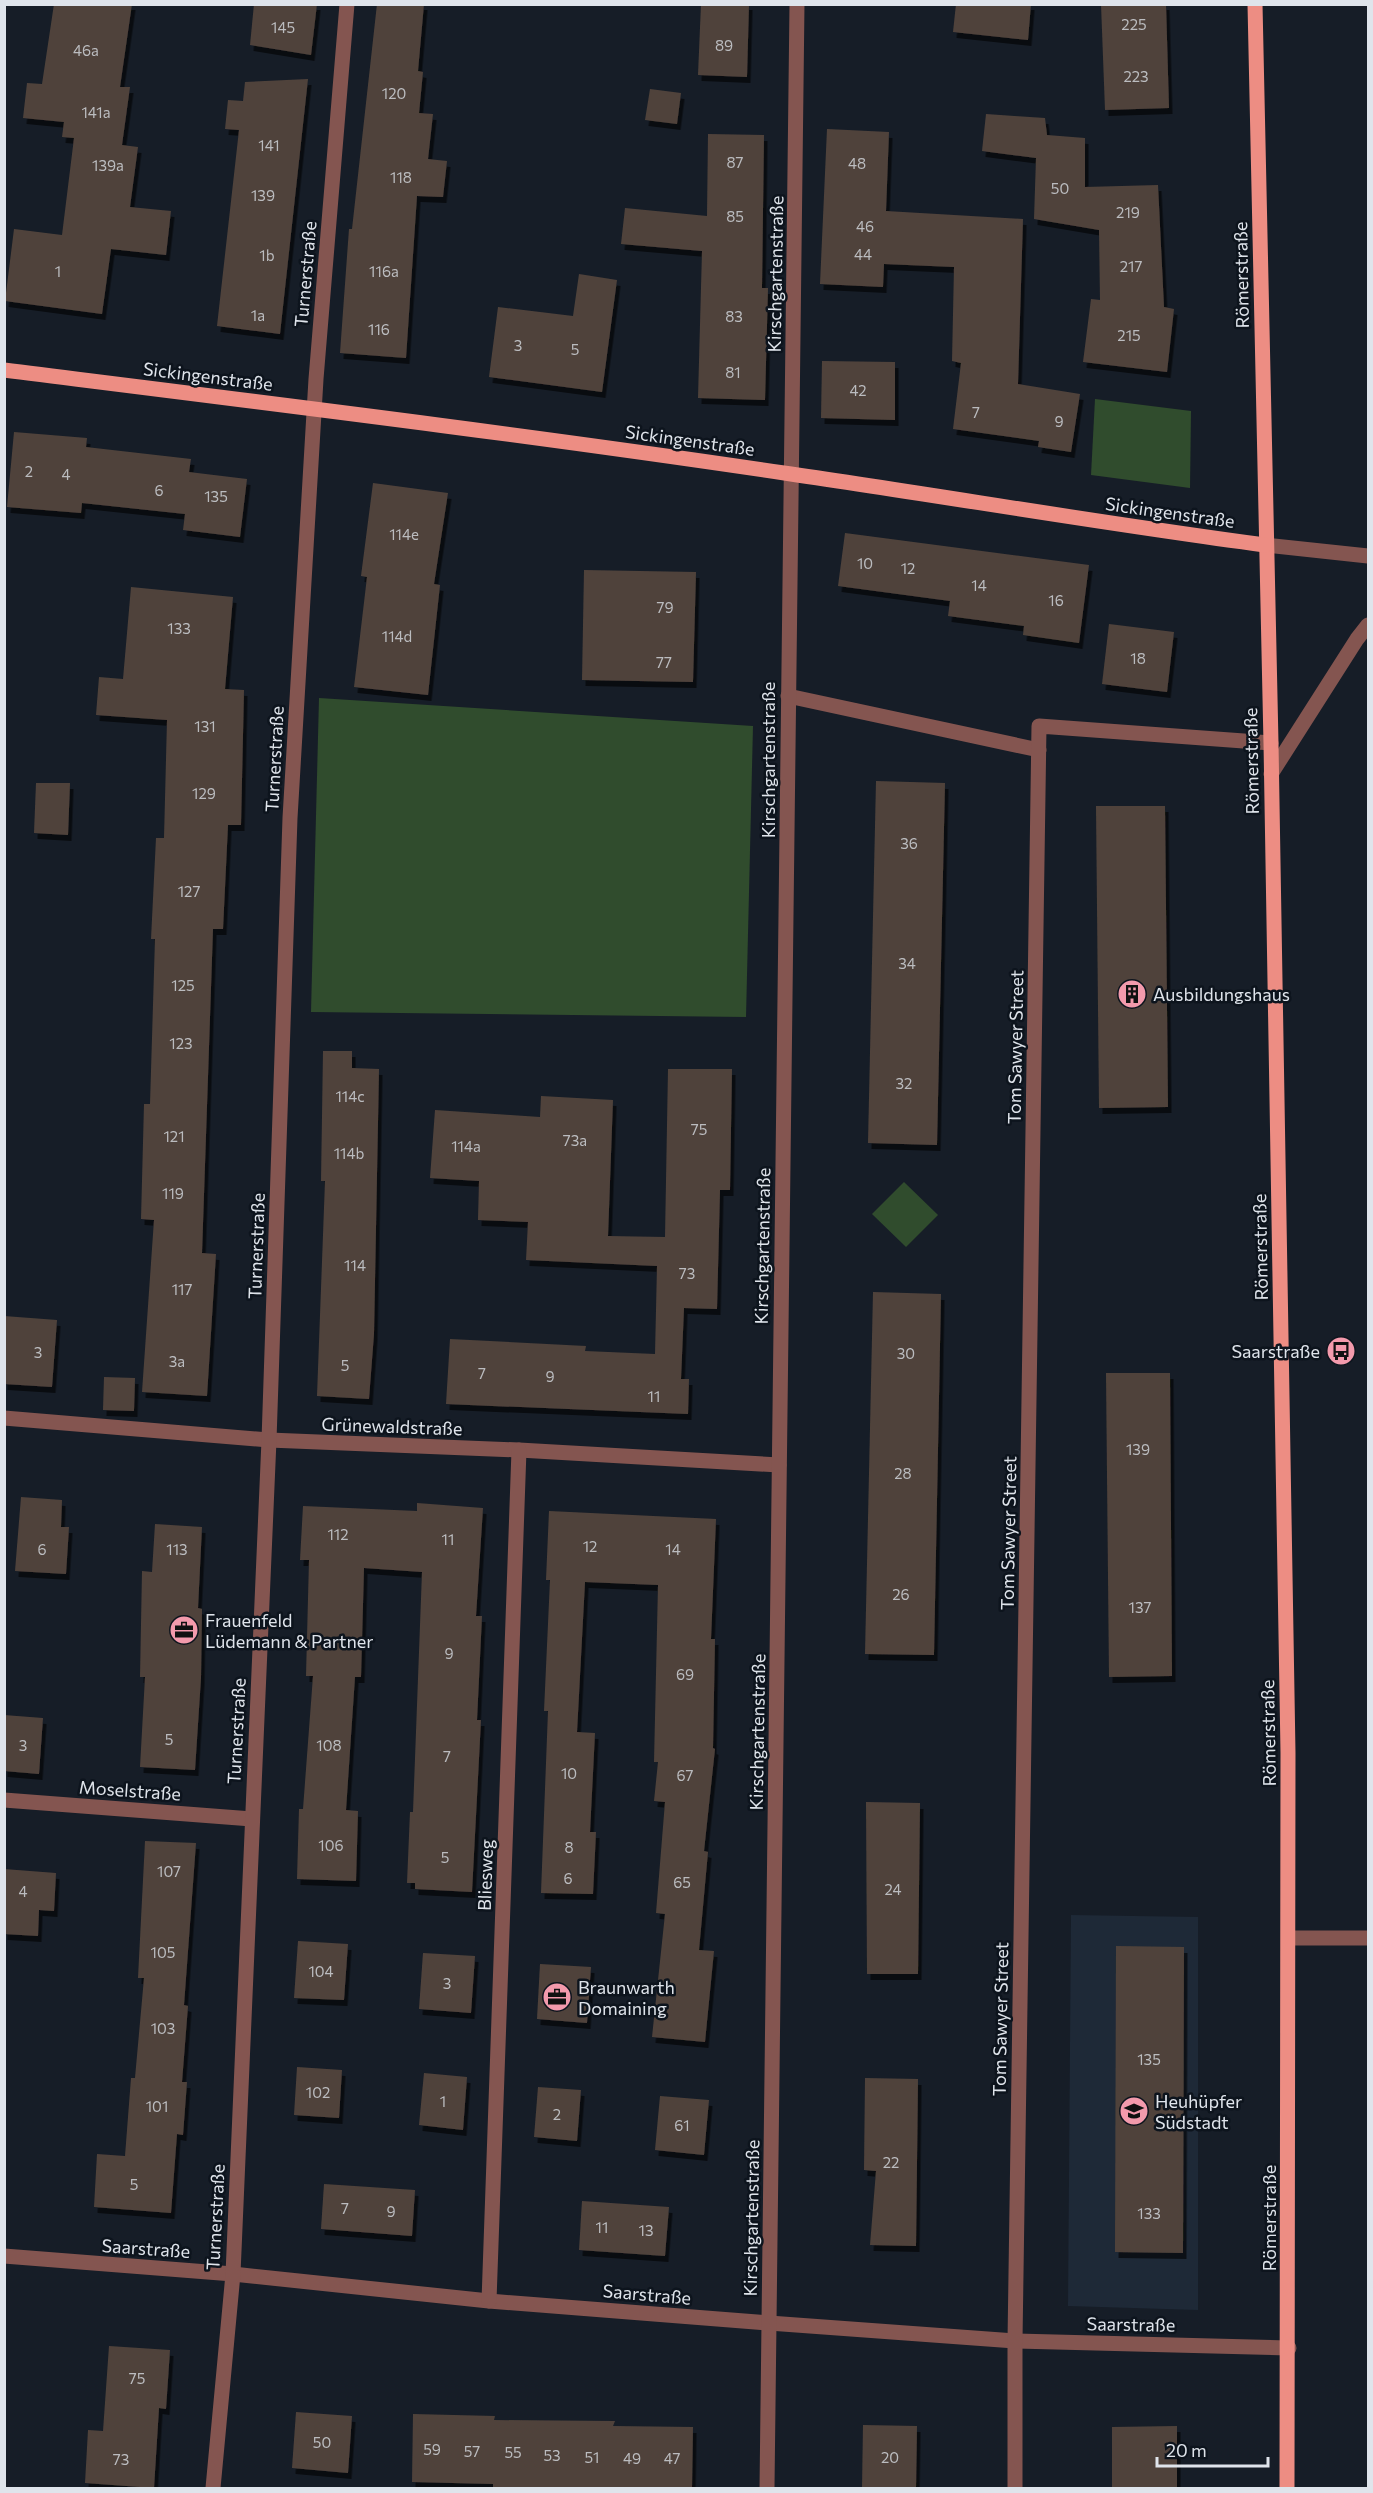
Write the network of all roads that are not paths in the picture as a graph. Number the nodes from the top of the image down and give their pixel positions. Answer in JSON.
{"nodes":[{"id":1,"x":347,"y":4,"type":"edge"},
{"id":2,"x":797,"y":4,"type":"edge"},
{"id":3,"x":1255,"y":4,"type":"edge"},
{"id":4,"x":4,"y":370,"type":"edge"},
{"id":5,"x":314,"y":408,"type":"junction"},
{"id":6,"x":792,"y":474,"type":"junction"},
{"id":7,"x":1265,"y":545,"type":"junction"},
{"id":8,"x":1368,"y":555,"type":"edge"},
{"id":9,"x":1368,"y":625,"type":"edge"},
{"id":10,"x":788,"y":696,"type":"junction"},
{"id":11,"x":1271,"y":743,"type":"junction"},
{"id":12,"x":1039,"y":750,"type":"junction"},
{"id":13,"x":1271,"y":774,"type":"junction"},
{"id":14,"x":4,"y":1418,"type":"edge"},
{"id":15,"x":269,"y":1440,"type":"junction"},
{"id":16,"x":519,"y":1450,"type":"junction"},
{"id":17,"x":779,"y":1465,"type":"junction"},
{"id":18,"x":4,"y":1800,"type":"edge"},
{"id":19,"x":252,"y":1819,"type":"junction"},
{"id":20,"x":1290,"y":1938,"type":"junction"},
{"id":21,"x":1368,"y":1938,"type":"edge"},
{"id":22,"x":4,"y":2256,"type":"edge"},
{"id":23,"x":232,"y":2274,"type":"junction"},
{"id":24,"x":489,"y":2301,"type":"junction"},
{"id":25,"x":769,"y":2323,"type":"junction"},
{"id":26,"x":1015,"y":2341,"type":"junction"},
{"id":27,"x":1289,"y":2348,"type":"junction"},
{"id":28,"x":213,"y":2488,"type":"edge"},
{"id":29,"x":767,"y":2488,"type":"edge"},
{"id":30,"x":1015,"y":2488,"type":"edge"},
{"id":31,"x":1287,"y":2488,"type":"edge"}],
"edges":[{"from":1,"to":5,"type":"street","name":"Turnerstraße"},
{"from":2,"to":6,"type":"street","name":"Kirschgartenstraße"},
{"from":3,"to":7,"type":"main road","name":"Römerstraße"},
{"from":4,"to":5,"type":"main road","name":"Sickingenstraße"},
{"from":5,"to":6,"type":"main road","name":"Sickingenstraße"},
{"from":5,"to":15,"type":"street","name":"Turnerstraße"},
{"from":6,"to":7,"type":"main road","name":"Sickingenstraße"},
{"from":6,"to":10,"type":"street","name":"Kirschgartenstraße"},
{"from":7,"to":8,"type":"street","name":"Sickingenstraße"},
{"from":7,"to":11,"type":"main road","name":"Römerstraße"},
{"from":9,"to":13,"type":"street"},
{"from":10,"to":12,"type":"street"},
{"from":10,"to":17,"type":"street","name":"Kirschgartenstraße"},
{"from":11,"to":12,"type":"street","name":"Tom Sawyer Street"},
{"from":11,"to":13,"type":"main road","name":"Römerstraße"},
{"from":12,"to":26,"type":"street","name":"Tom Sawyer Street"},
{"from":13,"to":20,"type":"main road","name":"Römerstraße"},
{"from":14,"to":15,"type":"street","name":"Grünewaldstraße"},
{"from":15,"to":16,"type":"street","name":"Grünewaldstraße"},
{"from":15,"to":19,"type":"street","name":"Turnerstraße"},
{"from":16,"to":17,"type":"street","name":"Grünewaldstraße"},
{"from":16,"to":24,"type":"street","name":"Bliesweg"},
{"from":17,"to":25,"type":"street","name":"Kirschgartenstraße"},
{"from":18,"to":19,"type":"street","name":"Moselstraße"},
{"from":19,"to":23,"type":"street","name":"Turnerstraße"},
{"from":20,"to":21,"type":"street"},
{"from":20,"to":27,"type":"main road","name":"Römerstraße"},
{"from":22,"to":23,"type":"street","name":"Saarstraße"},
{"from":23,"to":24,"type":"street","name":"Saarstraße"},
{"from":23,"to":28,"type":"street","name":"Turnerstraße"},
{"from":24,"to":25,"type":"street","name":"Saarstraße"},
{"from":25,"to":26,"type":"street","name":"Saarstraße"},
{"from":25,"to":29,"type":"street","name":"Kirschgartenstraße"},
{"from":26,"to":27,"type":"street","name":"Saarstraße"},
{"from":26,"to":30,"type":"street","name":"Tom Sawyer Street"},
{"from":27,"to":31,"type":"main road","name":"Römerstraße"}]}
